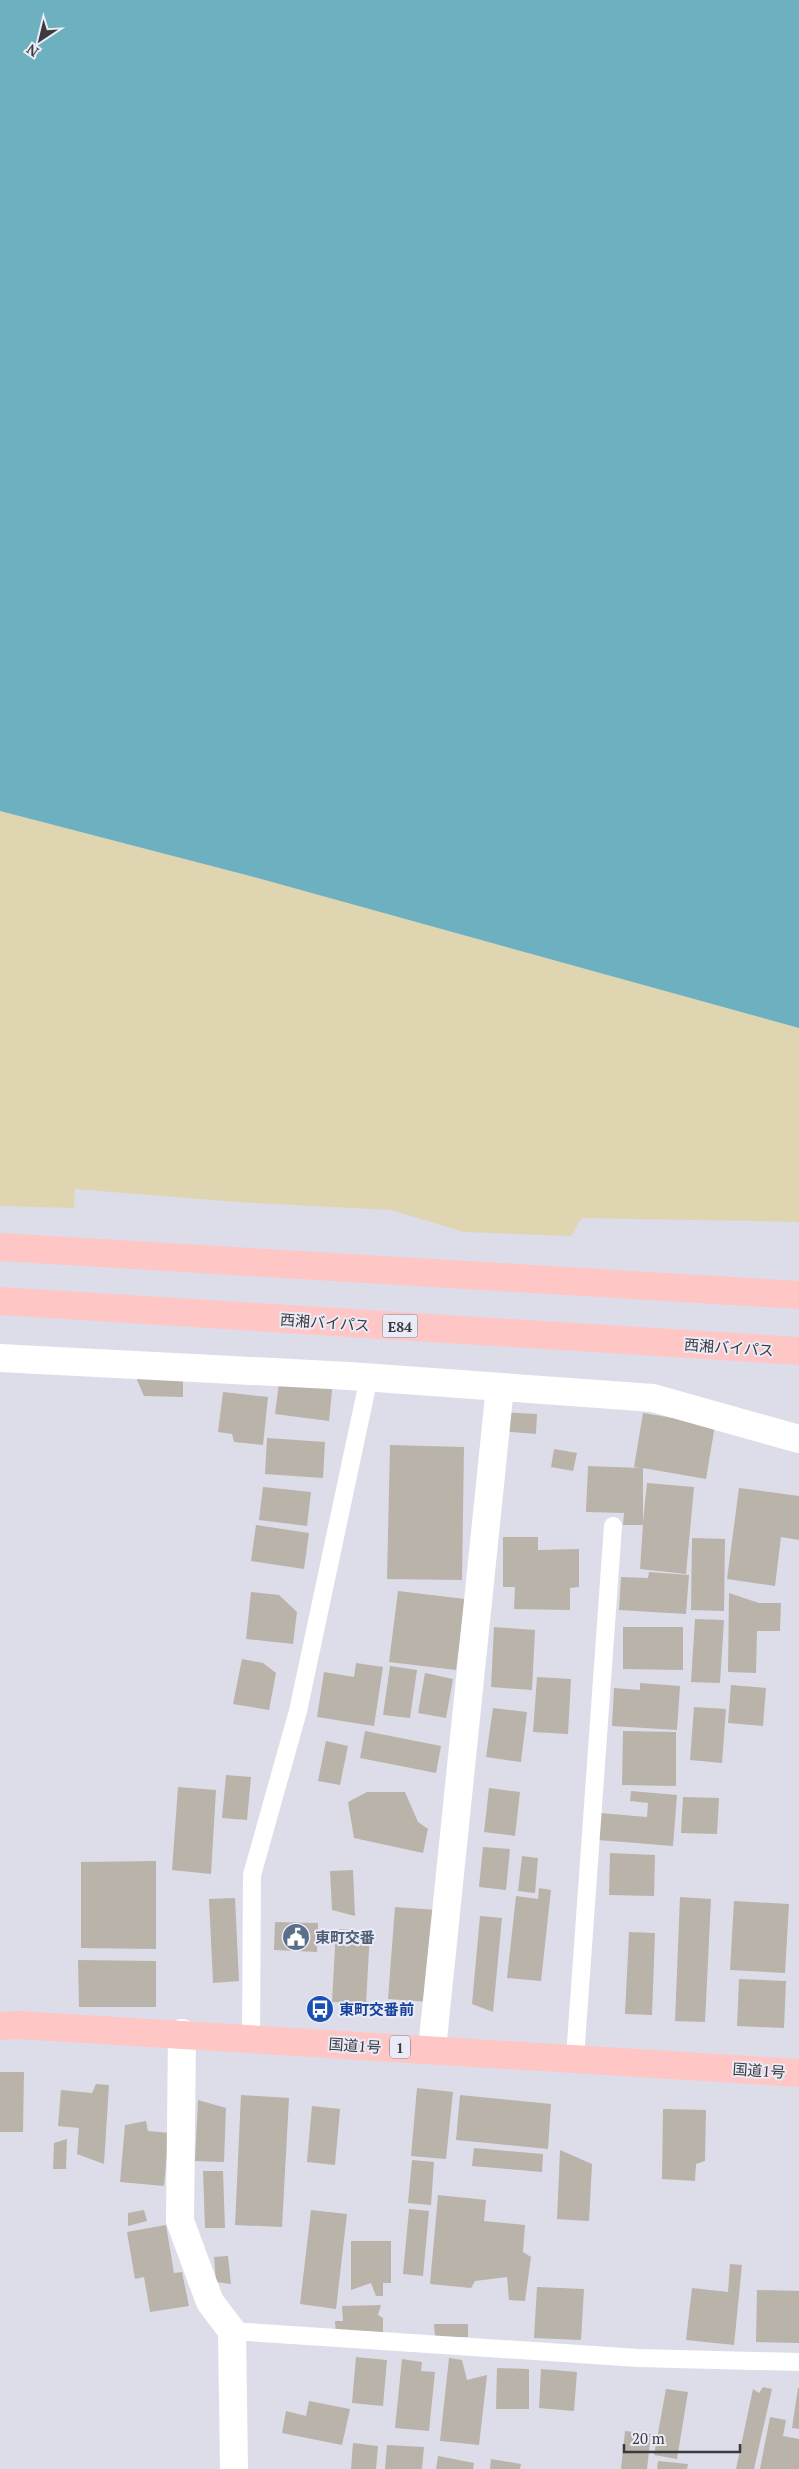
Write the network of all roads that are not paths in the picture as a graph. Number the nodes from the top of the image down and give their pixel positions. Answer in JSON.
{"nodes":[{"id":1,"x":0,"y":1247,"type":"edge"},
{"id":2,"x":799,"y":1295,"type":"edge"},
{"id":3,"x":0,"y":1301,"type":"edge"},
{"id":4,"x":799,"y":1351,"type":"edge"},
{"id":5,"x":0,"y":1358,"type":"edge"},
{"id":6,"x":369,"y":1377,"type":"junction"},
{"id":7,"x":500,"y":1387,"type":"junction"},
{"id":8,"x":799,"y":1439,"type":"edge"},
{"id":9,"x":613,"y":1526,"type":"dead end"},
{"id":10,"x":0,"y":2026,"type":"edge"},
{"id":11,"x":182,"y":2033,"type":"junction"},
{"id":12,"x":251,"y":2038,"type":"junction"},
{"id":13,"x":432,"y":2049,"type":"junction"},
{"id":14,"x":575,"y":2058,"type":"junction"},
{"id":15,"x":799,"y":2073,"type":"edge"},
{"id":16,"x":232,"y":2330,"type":"junction"},
{"id":17,"x":799,"y":2362,"type":"edge"},
{"id":18,"x":234,"y":2469,"type":"edge"}],
"edges":[{"from":1,"to":2,"type":"highway"},
{"from":3,"to":4,"type":"highway","name":"西湘バイパス","number":"E84"},
{"from":5,"to":6,"type":"street"},
{"from":6,"to":7,"type":"street"},
{"from":6,"to":12,"type":"lane"},
{"from":7,"to":8,"type":"street"},
{"from":7,"to":13,"type":"street"},
{"from":9,"to":14,"type":"lane"},
{"from":10,"to":11,"type":"highway","name":"国道1号","number":"1"},
{"from":11,"to":12,"type":"highway","name":"国道1号","number":"1"},
{"from":11,"to":16,"type":"street"},
{"from":12,"to":13,"type":"highway","name":"国道1号","number":"1"},
{"from":13,"to":14,"type":"highway","name":"国道1号","number":"1"},
{"from":14,"to":15,"type":"highway","name":"国道1号","number":"1"},
{"from":16,"to":17,"type":"lane"},
{"from":16,"to":18,"type":"street"}]}
